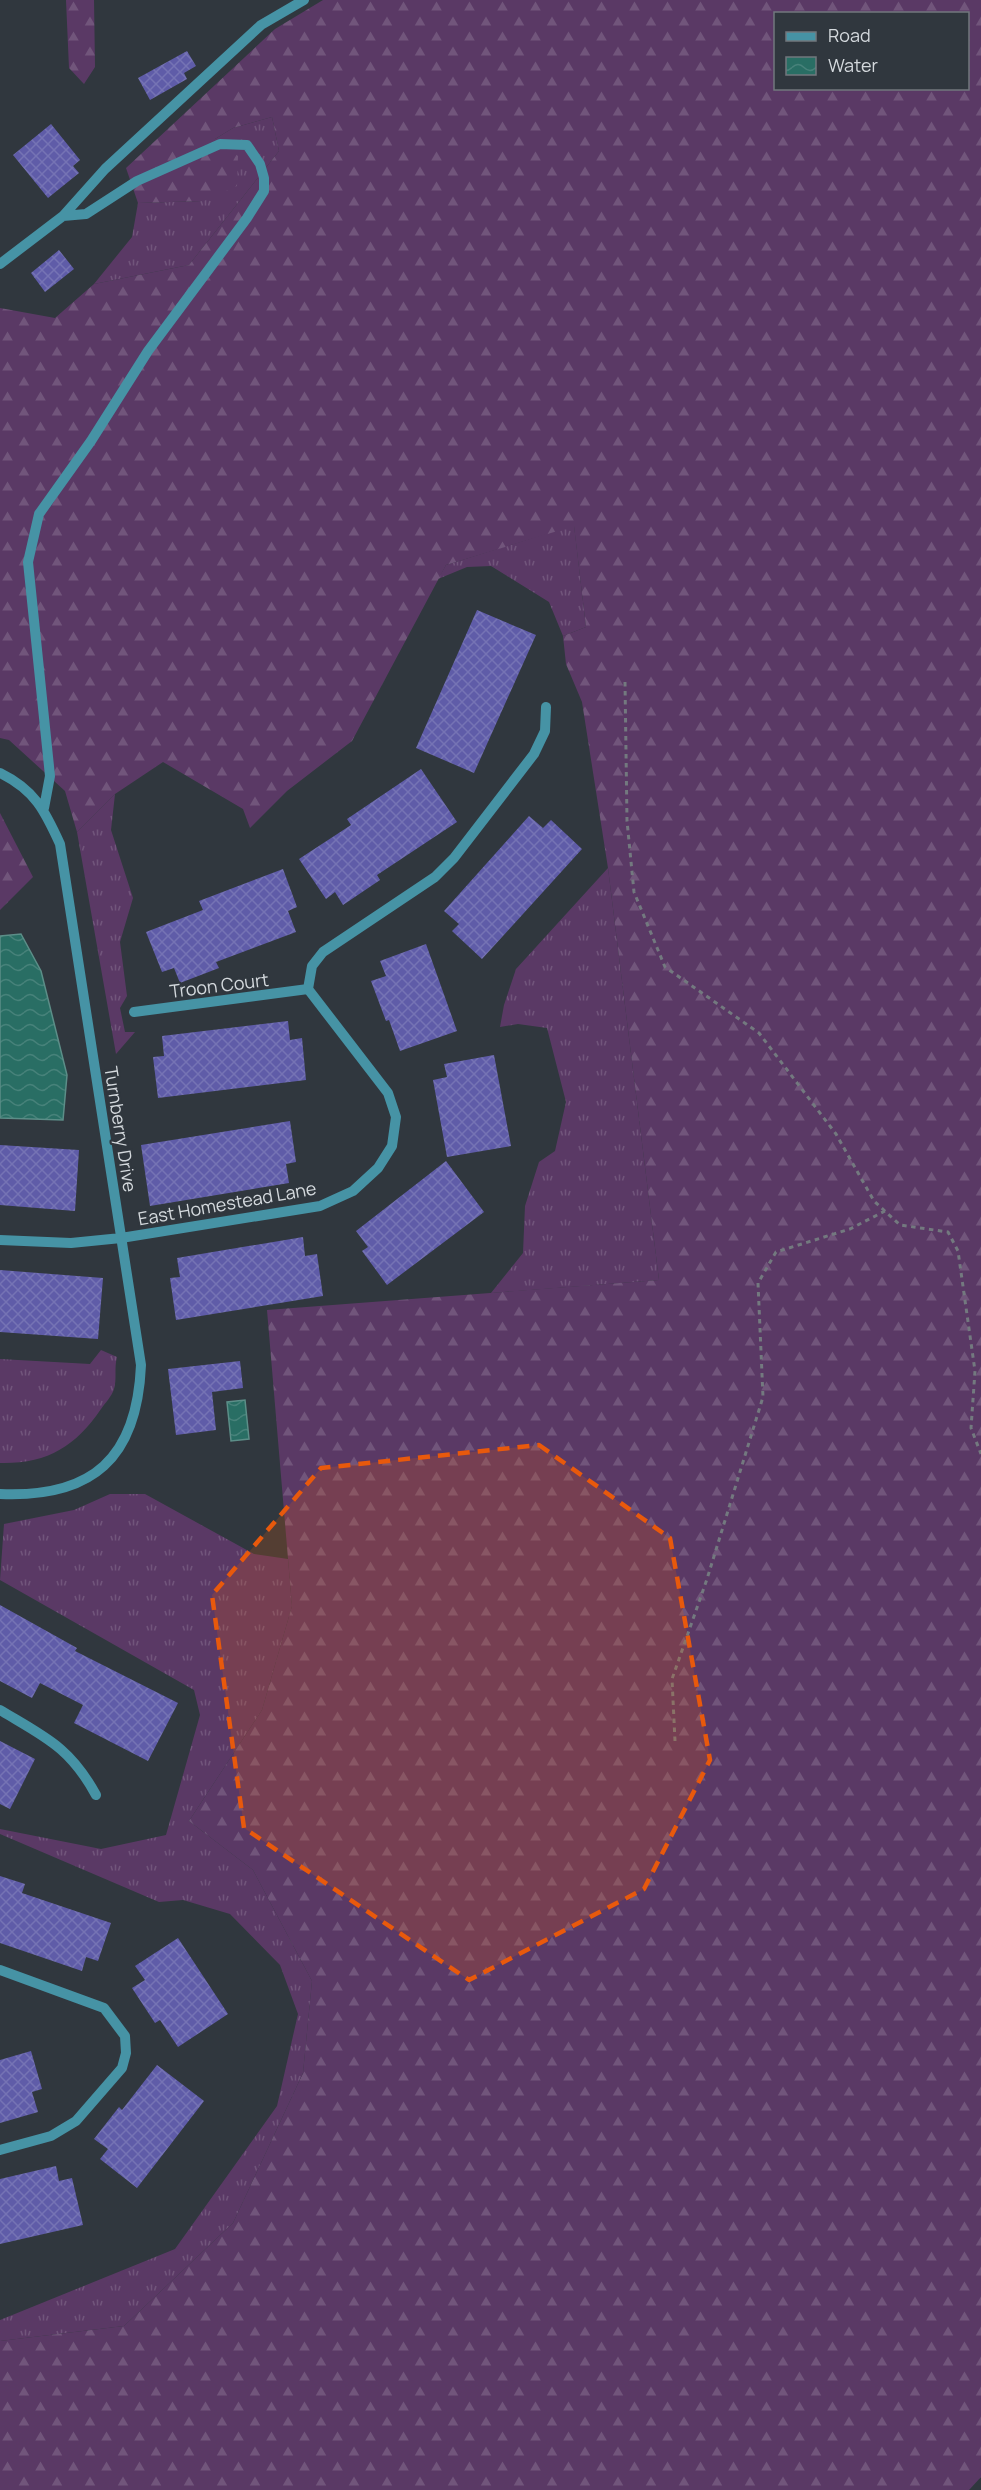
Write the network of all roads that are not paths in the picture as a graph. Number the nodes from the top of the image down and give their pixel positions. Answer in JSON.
{"nodes":[{"id":1,"x":304,"y":0,"type":"edge"},
{"id":2,"x":63,"y":216,"type":"junction"},
{"id":3,"x":0,"y":264,"type":"edge"},
{"id":4,"x":546,"y":706,"type":"dead end"},
{"id":5,"x":0,"y":773,"type":"edge"},
{"id":6,"x":44,"y":808,"type":"junction"},
{"id":7,"x":308,"y":990,"type":"junction"},
{"id":8,"x":134,"y":1012,"type":"dead end"},
{"id":9,"x":121,"y":1238,"type":"junction"},
{"id":10,"x":0,"y":1240,"type":"edge"},
{"id":11,"x":0,"y":1494,"type":"edge"},
{"id":12,"x":0,"y":1710,"type":"edge"},
{"id":13,"x":96,"y":1795,"type":"dead end"},
{"id":14,"x":0,"y":1970,"type":"edge"},
{"id":15,"x":0,"y":2150,"type":"edge"}],
"edges":[{"from":1,"to":2,"type":"street"},
{"from":2,"to":3,"type":"street"},
{"from":2,"to":6,"type":"street"},
{"from":4,"to":7,"type":"street"},
{"from":5,"to":6,"type":"street","name":"Turnberry Drive"},
{"from":6,"to":9,"type":"street","name":"Turnberry Drive"},
{"from":7,"to":8,"type":"street","name":"Troon Court"},
{"from":7,"to":9,"type":"street","name":"East Homestead Lane"},
{"from":9,"to":10,"type":"street","name":"East Homestead Lane"},
{"from":9,"to":11,"type":"street","name":"Turnberry Drive"},
{"from":12,"to":13,"type":"street"},
{"from":14,"to":15,"type":"street"}]}
